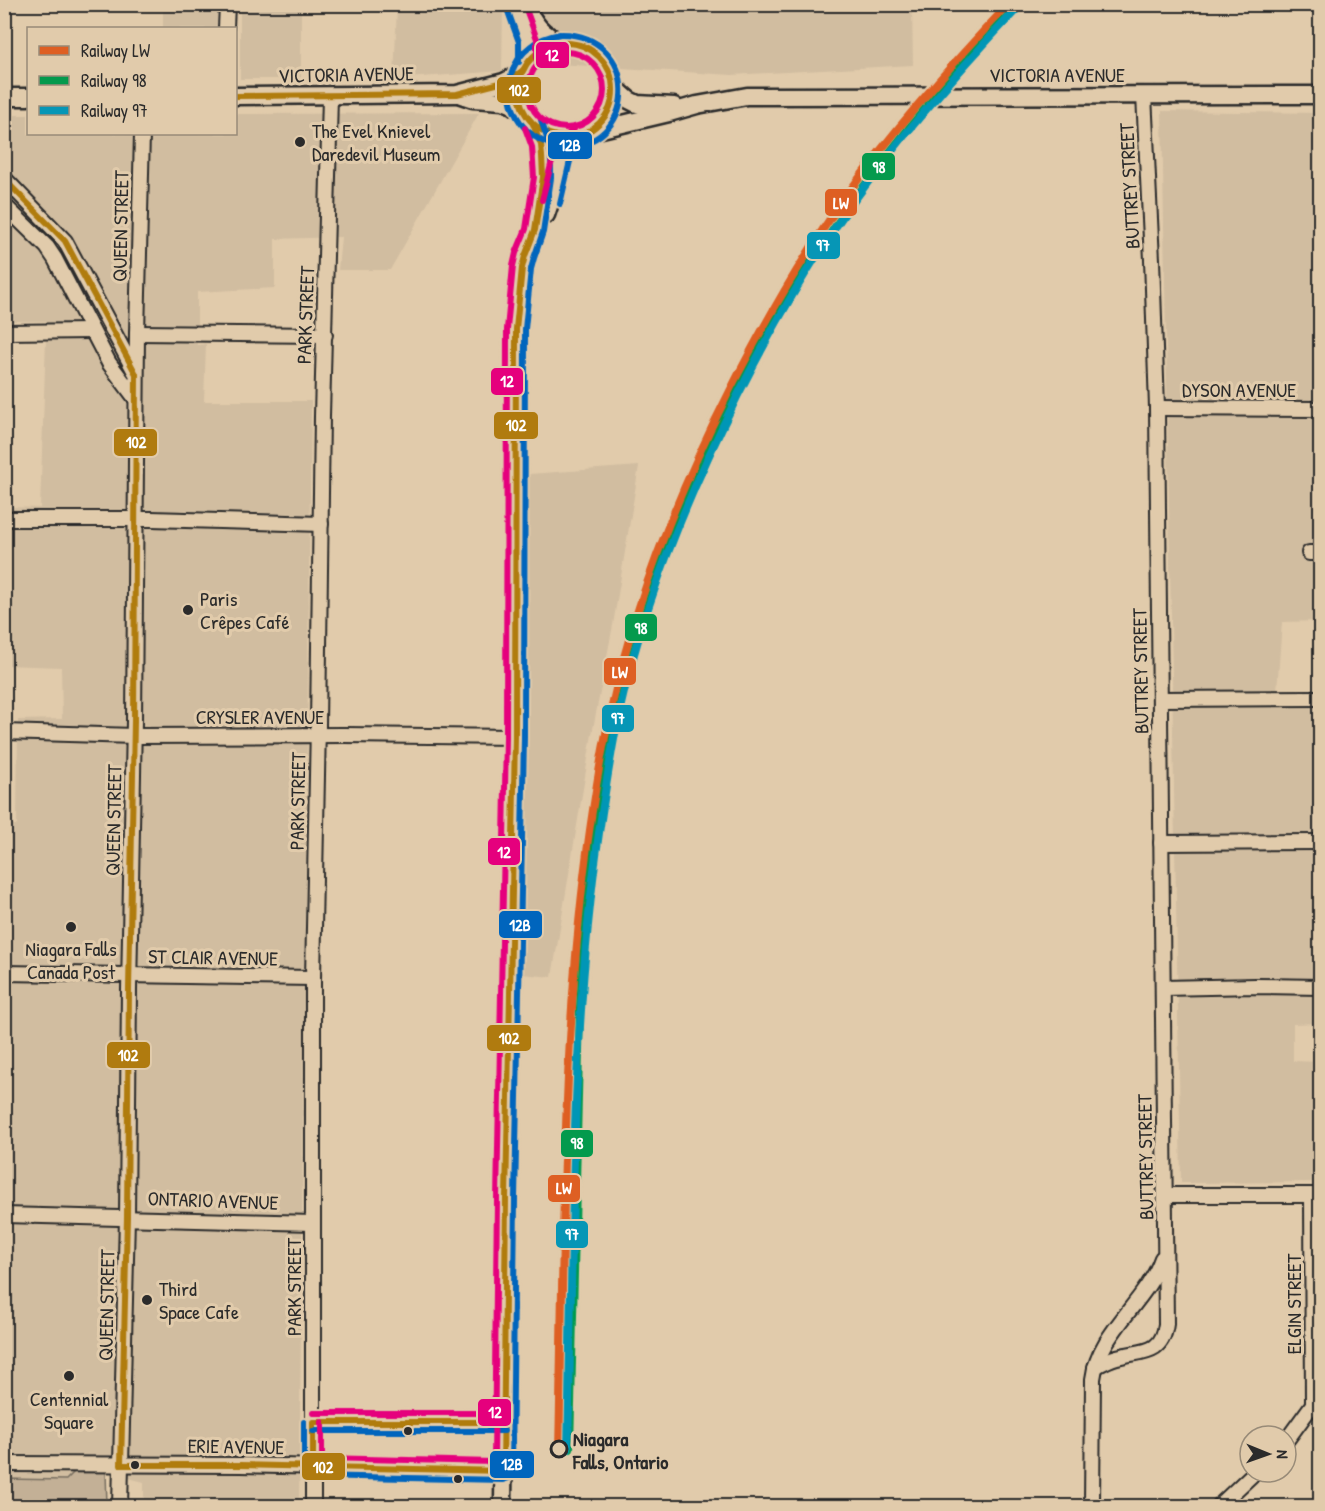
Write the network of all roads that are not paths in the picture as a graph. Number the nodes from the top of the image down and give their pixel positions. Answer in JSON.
{"nodes":[{"id":1,"x":227,"y":4,"type":"edge"},
{"id":2,"x":515,"y":4,"type":"edge"},
{"id":3,"x":525,"y":4,"type":"edge"},
{"id":4,"x":226,"y":27,"type":"edge"},
{"id":5,"x":562,"y":43,"type":"junction"},
{"id":6,"x":525,"y":66,"type":"junction"},
{"id":7,"x":613,"y":86,"type":"junction"},
{"id":8,"x":457,"y":94,"type":"junction"},
{"id":9,"x":1144,"y":95,"type":"junction"},
{"id":10,"x":1320,"y":95,"type":"edge"},
{"id":11,"x":237,"y":96,"type":"edge"},
{"id":12,"x":330,"y":96,"type":"junction"},
{"id":13,"x":4,"y":97,"type":"edge"},
{"id":14,"x":27,"y":97,"type":"edge"},
{"id":15,"x":687,"y":107,"type":"junction"},
{"id":16,"x":529,"y":119,"type":"junction"},
{"id":17,"x":585,"y":133,"type":"junction"},
{"id":18,"x":141,"y":135,"type":"edge"},
{"id":19,"x":4,"y":178,"type":"edge"},
{"id":20,"x":4,"y":205,"type":"edge"},
{"id":21,"x":535,"y":231,"type":"junction"},
{"id":22,"x":92,"y":331,"type":"junction"},
{"id":23,"x":4,"y":332,"type":"edge"},
{"id":24,"x":137,"y":333,"type":"junction"},
{"id":25,"x":325,"y":335,"type":"junction"},
{"id":26,"x":136,"y":374,"type":"junction"},
{"id":27,"x":136,"y":399,"type":"junction"},
{"id":28,"x":1157,"y":408,"type":"junction"},
{"id":29,"x":1320,"y":409,"type":"edge"},
{"id":30,"x":4,"y":519,"type":"edge"},
{"id":31,"x":136,"y":520,"type":"junction"},
{"id":32,"x":321,"y":524,"type":"junction"},
{"id":33,"x":1320,"y":698,"type":"edge"},
{"id":34,"x":1160,"y":699,"type":"junction"},
{"id":35,"x":4,"y":732,"type":"edge"},
{"id":36,"x":134,"y":736,"type":"junction"},
{"id":37,"x":318,"y":736,"type":"junction"},
{"id":38,"x":515,"y":737,"type":"junction"},
{"id":39,"x":1320,"y":842,"type":"edge"},
{"id":40,"x":1161,"y":843,"type":"junction"},
{"id":41,"x":4,"y":973,"type":"edge"},
{"id":42,"x":129,"y":975,"type":"junction"},
{"id":43,"x":313,"y":978,"type":"junction"},
{"id":44,"x":1320,"y":987,"type":"edge"},
{"id":45,"x":1163,"y":988,"type":"junction"},
{"id":46,"x":1165,"y":1195,"type":"junction"},
{"id":47,"x":1316,"y":1195,"type":"edge"},
{"id":48,"x":4,"y":1215,"type":"edge"},
{"id":49,"x":127,"y":1217,"type":"junction"},
{"id":50,"x":313,"y":1223,"type":"junction"},
{"id":51,"x":1166,"y":1247,"type":"junction"},
{"id":52,"x":1095,"y":1367,"type":"junction"},
{"id":53,"x":1318,"y":1403,"type":"edge"},
{"id":54,"x":1298,"y":1427,"type":"edge"},
{"id":55,"x":4,"y":1464,"type":"edge"},
{"id":56,"x":121,"y":1465,"type":"junction"},
{"id":57,"x":313,"y":1467,"type":"junction"},
{"id":58,"x":503,"y":1471,"type":"junction"},
{"id":59,"x":1243,"y":1484,"type":"edge"},
{"id":60,"x":120,"y":1506,"type":"edge"},
{"id":61,"x":313,"y":1506,"type":"edge"},
{"id":62,"x":503,"y":1506,"type":"edge"},
{"id":63,"x":1092,"y":1506,"type":"edge"},
{"id":64,"x":1219,"y":1506,"type":"edge"}],
"edges":[{"from":1,"to":4,"type":"street"},
{"from":2,"to":6,"type":"main road"},
{"from":3,"to":5,"type":"main road"},
{"from":5,"to":6,"type":"main road"},
{"from":5,"to":7,"type":"main road"},
{"from":6,"to":8,"type":"main road","name":"VICTORIA AVENUE"},
{"from":6,"to":16,"type":"main road"},
{"from":7,"to":15,"type":"main road","name":"VICTORIA AVENUE"},
{"from":7,"to":17,"type":"main road"},
{"from":8,"to":12,"type":"main road","name":"VICTORIA AVENUE"},
{"from":8,"to":16,"type":"main road","name":"VICTORIA AVENUE"},
{"from":9,"to":10,"type":"main road","name":"VICTORIA AVENUE"},
{"from":9,"to":15,"type":"main road","name":"VICTORIA AVENUE"},
{"from":9,"to":28,"type":"street","name":"BUTTREY STREET"},
{"from":11,"to":12,"type":"main road","name":"VICTORIA AVENUE"},
{"from":12,"to":25,"type":"street","name":"PARK STREET"},
{"from":13,"to":14,"type":"main road"},
{"from":15,"to":17,"type":"main road","name":"VICTORIA AVENUE"},
{"from":16,"to":17,"type":"main road"},
{"from":16,"to":21,"type":"main road"},
{"from":17,"to":21,"type":"main road"},
{"from":18,"to":24,"type":"street","name":"QUEEN STREET"},
{"from":19,"to":26,"type":"street"},
{"from":20,"to":22,"type":"street"},
{"from":21,"to":38,"type":"main road"},
{"from":22,"to":23,"type":"street"},
{"from":22,"to":27,"type":"street"},
{"from":24,"to":25,"type":"street"},
{"from":24,"to":26,"type":"street","name":"QUEEN STREET"},
{"from":25,"to":32,"type":"street","name":"PARK STREET"},
{"from":26,"to":27,"type":"street","name":"QUEEN STREET"},
{"from":27,"to":31,"type":"street","name":"QUEEN STREET"},
{"from":28,"to":29,"type":"street","name":"DYSON AVENUE"},
{"from":28,"to":34,"type":"street","name":"BUTTREY STREET"},
{"from":30,"to":31,"type":"street"},
{"from":31,"to":32,"type":"street"},
{"from":31,"to":36,"type":"street","name":"QUEEN STREET"},
{"from":32,"to":37,"type":"street","name":"PARK STREET"},
{"from":33,"to":34,"type":"street"},
{"from":34,"to":40,"type":"street","name":"BUTTREY STREET"},
{"from":35,"to":36,"type":"street","name":"CRYSLER AVENUE"},
{"from":36,"to":37,"type":"street","name":"CRYSLER AVENUE"},
{"from":36,"to":42,"type":"street","name":"QUEEN STREET"},
{"from":37,"to":38,"type":"street","name":"CRYSLER AVENUE"},
{"from":37,"to":43,"type":"street","name":"PARK STREET"},
{"from":38,"to":58,"type":"main road"},
{"from":39,"to":40,"type":"street"},
{"from":40,"to":45,"type":"street","name":"BUTTREY STREET"},
{"from":41,"to":42,"type":"street","name":"ST CLAIR AVENUE"},
{"from":42,"to":43,"type":"street","name":"ST CLAIR AVENUE"},
{"from":42,"to":49,"type":"street","name":"QUEEN STREET"},
{"from":43,"to":50,"type":"street","name":"PARK STREET"},
{"from":44,"to":45,"type":"street"},
{"from":45,"to":46,"type":"street","name":"BUTTREY STREET"},
{"from":46,"to":47,"type":"street"},
{"from":46,"to":51,"type":"street","name":"BUTTREY STREET"},
{"from":47,"to":53,"type":"street","name":"ELGIN STREET"},
{"from":48,"to":49,"type":"street","name":"ONTARIO AVENUE"},
{"from":49,"to":50,"type":"street","name":"ONTARIO AVENUE"},
{"from":49,"to":56,"type":"street","name":"QUEEN STREET"},
{"from":50,"to":57,"type":"street","name":"PARK STREET"},
{"from":51,"to":52,"type":"street","name":"BUTTREY STREET"},
{"from":51,"to":52,"type":"street","name":"BUTTREY STREET"},
{"from":52,"to":63,"type":"street","name":"BUTTREY STREET"},
{"from":53,"to":54,"type":"street"},
{"from":55,"to":56,"type":"street","name":"ERIE AVENUE"},
{"from":56,"to":57,"type":"street","name":"ERIE AVENUE"},
{"from":56,"to":60,"type":"street","name":"QUEEN STREET"},
{"from":57,"to":58,"type":"street","name":"ERIE AVENUE"},
{"from":57,"to":61,"type":"street","name":"PARK STREET"},
{"from":58,"to":62,"type":"main road"},
{"from":59,"to":64,"type":"street"}]}
